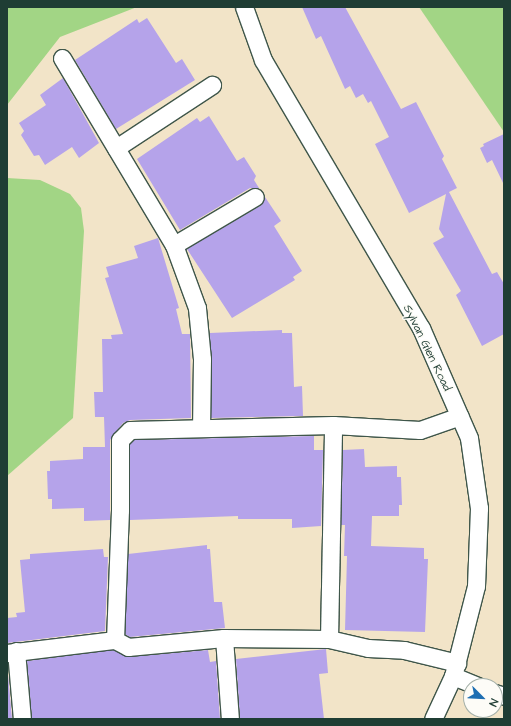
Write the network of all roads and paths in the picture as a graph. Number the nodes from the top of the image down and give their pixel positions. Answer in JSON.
{"nodes":[{"id":1,"x":244,"y":7,"type":"edge"},
{"id":2,"x":62,"y":58,"type":"dead end"},
{"id":3,"x":212,"y":85,"type":"dead end"},
{"id":4,"x":116,"y":148,"type":"junction"},
{"id":5,"x":255,"y":197,"type":"dead end"},
{"id":6,"x":174,"y":245,"type":"junction"},
{"id":7,"x":460,"y":416,"type":"junction"},
{"id":8,"x":333,"y":425,"type":"junction"},
{"id":9,"x":201,"y":428,"type":"junction"},
{"id":10,"x":224,"y":638,"type":"junction"},
{"id":11,"x":329,"y":639,"type":"junction"},
{"id":12,"x":115,"y":640,"type":"junction"},
{"id":13,"x":11,"y":652,"type":"edge"},
{"id":14,"x":455,"y":669,"type":"junction"},
{"id":15,"x":467,"y":678,"type":"edge"},
{"id":16,"x":22,"y":719,"type":"edge"},
{"id":17,"x":230,"y":719,"type":"edge"},
{"id":18,"x":433,"y":719,"type":"edge"}],
"edges":[{"from":1,"to":7,"type":"street","name":"Sylvan Glen Road"},
{"from":2,"to":4,"type":"street"},
{"from":3,"to":4,"type":"street"},
{"from":4,"to":6,"type":"street"},
{"from":5,"to":6,"type":"street"},
{"from":6,"to":9,"type":"street"},
{"from":7,"to":8,"type":"street"},
{"from":7,"to":14,"type":"street","name":"Sylvan Glen Road"},
{"from":8,"to":9,"type":"street"},
{"from":8,"to":11,"type":"street"},
{"from":9,"to":12,"type":"street"},
{"from":10,"to":11,"type":"street"},
{"from":10,"to":12,"type":"street"},
{"from":10,"to":17,"type":"street"},
{"from":11,"to":14,"type":"street"},
{"from":12,"to":13,"type":"street"},
{"from":13,"to":16,"type":"street"},
{"from":14,"to":15,"type":"street"},
{"from":14,"to":18,"type":"street","name":"Sylvan Glen Road"}]}
